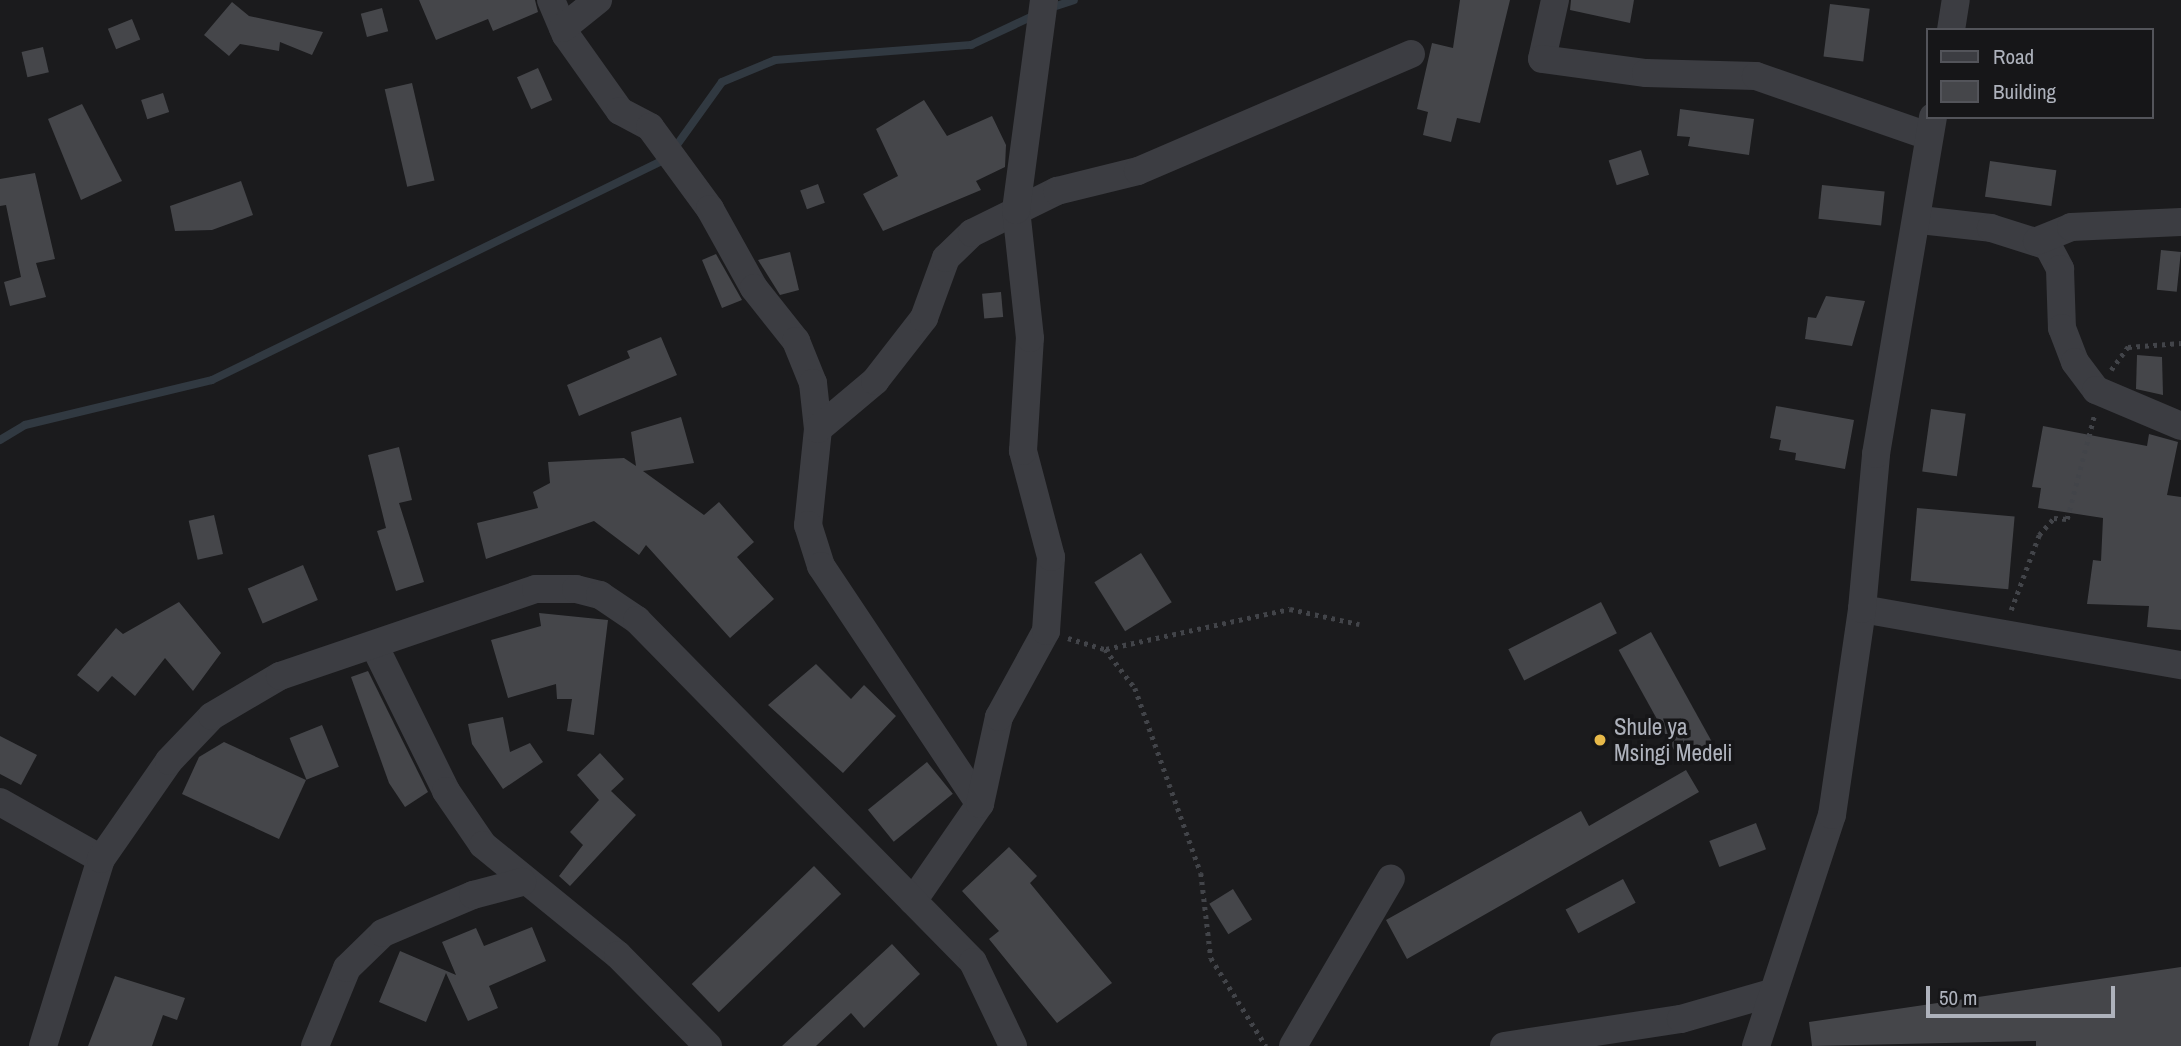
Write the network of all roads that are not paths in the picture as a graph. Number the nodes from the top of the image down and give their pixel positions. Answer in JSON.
{"nodes":[{"id":1,"x":551,"y":0,"type":"edge"},
{"id":2,"x":598,"y":0,"type":"edge"},
{"id":3,"x":1044,"y":0,"type":"edge"},
{"id":4,"x":1555,"y":0,"type":"edge"},
{"id":5,"x":1956,"y":0,"type":"edge"},
{"id":6,"x":563,"y":27,"type":"junction"},
{"id":7,"x":1951,"y":28,"type":"edge"},
{"id":8,"x":1411,"y":54,"type":"dead end"},
{"id":9,"x":1931,"y":127,"type":"edge"},
{"id":10,"x":1016,"y":210,"type":"junction"},
{"id":11,"x":1920,"y":220,"type":"junction"},
{"id":12,"x":2181,"y":222,"type":"edge"},
{"id":13,"x":2037,"y":241,"type":"junction"},
{"id":14,"x":2181,"y":426,"type":"edge"},
{"id":15,"x":817,"y":429,"type":"junction"},
{"id":16,"x":1862,"y":609,"type":"junction"},
{"id":17,"x":374,"y":645,"type":"junction"},
{"id":18,"x":2181,"y":665,"type":"edge"},
{"id":19,"x":0,"y":802,"type":"edge"},
{"id":20,"x":980,"y":804,"type":"junction"},
{"id":21,"x":101,"y":859,"type":"junction"},
{"id":22,"x":1391,"y":878,"type":"dead end"},
{"id":23,"x":522,"y":882,"type":"junction"},
{"id":24,"x":913,"y":901,"type":"junction"},
{"id":25,"x":1771,"y":993,"type":"junction"},
{"id":26,"x":43,"y":1046,"type":"edge"},
{"id":27,"x":315,"y":1046,"type":"edge"},
{"id":28,"x":708,"y":1046,"type":"edge"},
{"id":29,"x":1013,"y":1046,"type":"edge"},
{"id":30,"x":1293,"y":1046,"type":"edge"},
{"id":31,"x":1504,"y":1046,"type":"edge"},
{"id":32,"x":1756,"y":1046,"type":"edge"}],
"edges":[{"from":1,"to":6,"type":"street"},
{"from":2,"to":6,"type":"street"},
{"from":3,"to":10,"type":"street"},
{"from":4,"to":9,"type":"street"},
{"from":5,"to":7,"type":"street"},
{"from":6,"to":15,"type":"street"},
{"from":8,"to":10,"type":"street"},
{"from":9,"to":11,"type":"street"},
{"from":10,"to":15,"type":"street"},
{"from":10,"to":20,"type":"street"},
{"from":11,"to":13,"type":"street"},
{"from":11,"to":16,"type":"street"},
{"from":12,"to":13,"type":"street"},
{"from":13,"to":14,"type":"street"},
{"from":15,"to":20,"type":"street"},
{"from":16,"to":18,"type":"street"},
{"from":16,"to":25,"type":"street"},
{"from":17,"to":21,"type":"street"},
{"from":17,"to":23,"type":"street"},
{"from":17,"to":24,"type":"street"},
{"from":19,"to":21,"type":"street"},
{"from":20,"to":24,"type":"street"},
{"from":21,"to":26,"type":"street"},
{"from":22,"to":30,"type":"street"},
{"from":23,"to":27,"type":"street"},
{"from":23,"to":28,"type":"street"},
{"from":24,"to":29,"type":"street"},
{"from":25,"to":31,"type":"street"},
{"from":25,"to":32,"type":"street"}]}
